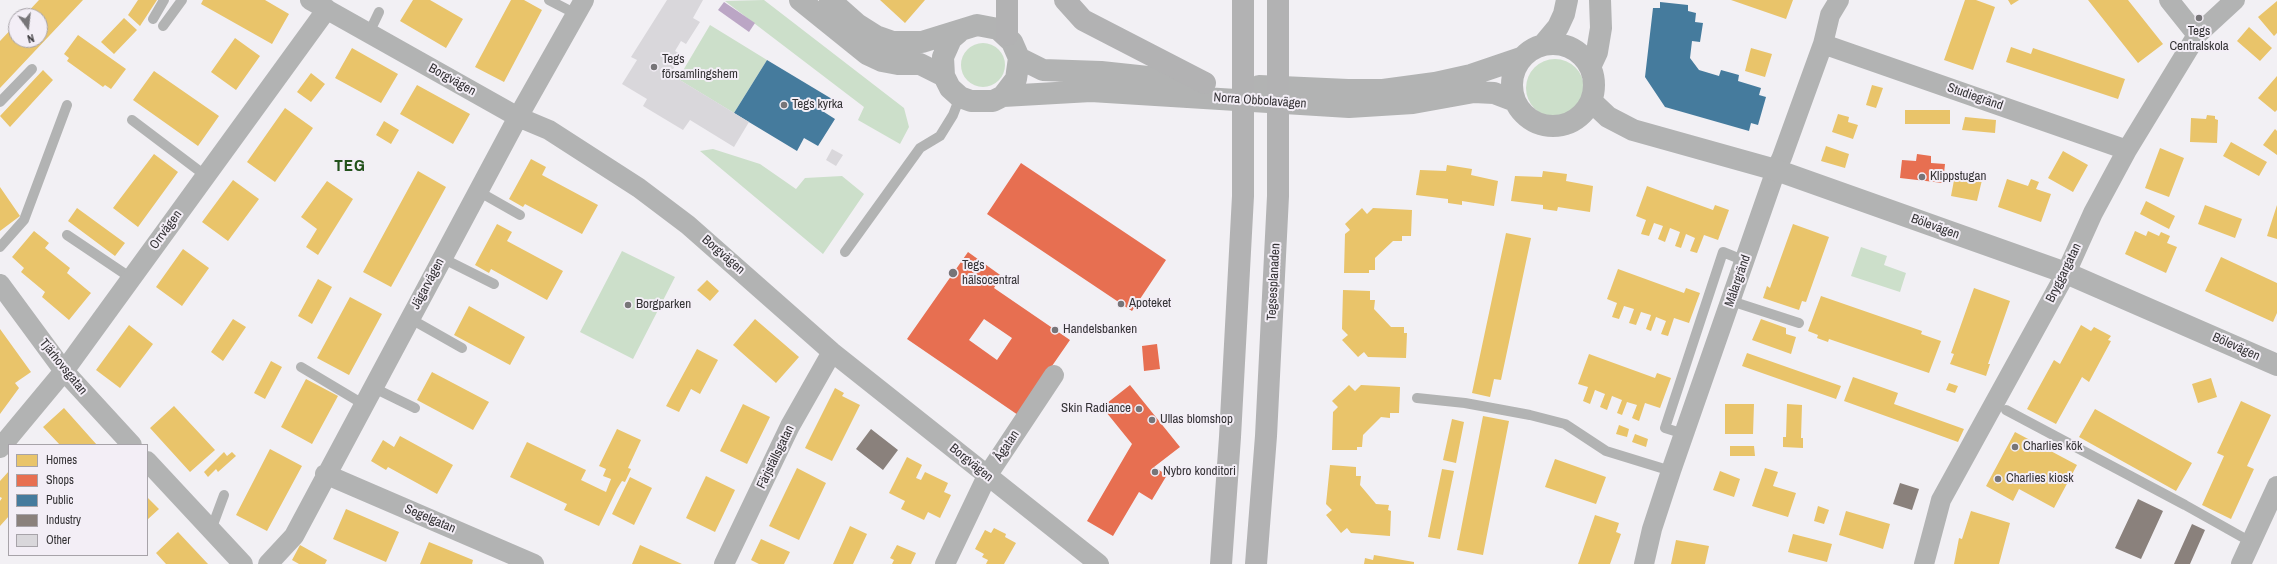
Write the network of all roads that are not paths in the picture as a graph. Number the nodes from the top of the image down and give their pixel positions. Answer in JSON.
{"nodes":[{"id":1,"x":164,"y":0,"type":"edge"},
{"id":2,"x":182,"y":0,"type":"edge"},
{"id":3,"x":549,"y":0,"type":"edge"},
{"id":4,"x":800,"y":0,"type":"edge"},
{"id":5,"x":830,"y":0,"type":"edge"},
{"id":6,"x":1007,"y":0,"type":"edge"},
{"id":7,"x":1065,"y":0,"type":"edge"},
{"id":8,"x":1567,"y":0,"type":"edge"},
{"id":9,"x":1600,"y":0,"type":"edge"},
{"id":10,"x":1838,"y":0,"type":"edge"},
{"id":11,"x":2169,"y":0,"type":"edge"},
{"id":12,"x":2235,"y":0,"type":"edge"},
{"id":13,"x":1242,"y":4,"type":"edge"},
{"id":14,"x":1279,"y":4,"type":"edge"},
{"id":15,"x":318,"y":5,"type":"edge"},
{"id":16,"x":580,"y":7,"type":"edge"},
{"id":17,"x":379,"y":12,"type":"dead end"},
{"id":18,"x":153,"y":19,"type":"dead end"},
{"id":19,"x":164,"y":26,"type":"dead end"},
{"id":20,"x":369,"y":33,"type":"junction"},
{"id":21,"x":958,"y":33,"type":"junction"},
{"id":22,"x":1007,"y":35,"type":"junction"},
{"id":23,"x":2197,"y":35,"type":"junction"},
{"id":24,"x":1823,"y":44,"type":"junction"},
{"id":25,"x":1543,"y":45,"type":"junction"},
{"id":26,"x":1019,"y":58,"type":"junction"},
{"id":27,"x":1522,"y":58,"type":"junction"},
{"id":28,"x":1590,"y":67,"type":"junction"},
{"id":29,"x":32,"y":68,"type":"dead end"},
{"id":30,"x":944,"y":76,"type":"junction"},
{"id":31,"x":1171,"y":80,"type":"junction"},
{"id":32,"x":1204,"y":83,"type":"joint"},
{"id":33,"x":1003,"y":96,"type":"junction"},
{"id":34,"x":960,"y":97,"type":"junction"},
{"id":35,"x":1349,"y":99,"type":"junction"},
{"id":36,"x":1515,"y":101,"type":"junction"},
{"id":37,"x":1590,"y":101,"type":"junction"},
{"id":38,"x":0,"y":102,"type":"edge"},
{"id":39,"x":67,"y":105,"type":"dead end"},
{"id":40,"x":518,"y":117,"type":"junction"},
{"id":41,"x":132,"y":120,"type":"dead end"},
{"id":42,"x":2127,"y":150,"type":"junction"},
{"id":43,"x":1776,"y":170,"type":"junction"},
{"id":44,"x":206,"y":176,"type":"junction"},
{"id":45,"x":477,"y":190,"type":"junction"},
{"id":46,"x":520,"y":215,"type":"dead end"},
{"id":47,"x":67,"y":235,"type":"dead end"},
{"id":48,"x":0,"y":247,"type":"edge"},
{"id":49,"x":845,"y":252,"type":"dead end"},
{"id":50,"x":442,"y":258,"type":"junction"},
{"id":51,"x":1745,"y":261,"type":"junction"},
{"id":52,"x":2066,"y":273,"type":"junction"},
{"id":53,"x":131,"y":278,"type":"junction"},
{"id":54,"x":0,"y":284,"type":"edge"},
{"id":55,"x":494,"y":284,"type":"dead end"},
{"id":56,"x":1731,"y":301,"type":"junction"},
{"id":57,"x":409,"y":318,"type":"junction"},
{"id":58,"x":1799,"y":323,"type":"dead end"},
{"id":59,"x":462,"y":348,"type":"dead end"},
{"id":60,"x":832,"y":352,"type":"junction"},
{"id":61,"x":2277,"y":366,"type":"edge"},
{"id":62,"x":301,"y":367,"type":"dead end"},
{"id":63,"x":64,"y":371,"type":"junction"},
{"id":64,"x":1054,"y":375,"type":"dead end"},
{"id":65,"x":368,"y":396,"type":"junction"},
{"id":66,"x":1417,"y":398,"type":"dead end"},
{"id":67,"x":415,"y":408,"type":"dead end"},
{"id":68,"x":2006,"y":410,"type":"dead end"},
{"id":69,"x":1684,"y":434,"type":"junction"},
{"id":70,"x":131,"y":444,"type":"edge"},
{"id":71,"x":0,"y":448,"type":"edge"},
{"id":72,"x":148,"y":462,"type":"edge"},
{"id":73,"x":1671,"y":471,"type":"junction"},
{"id":74,"x":325,"y":474,"type":"junction"},
{"id":75,"x":987,"y":476,"type":"junction"},
{"id":76,"x":2277,"y":486,"type":"edge"},
{"id":77,"x":224,"y":495,"type":"dead end"},
{"id":78,"x":211,"y":530,"type":"junction"},
{"id":79,"x":2251,"y":542,"type":"junction"},
{"id":80,"x":243,"y":564,"type":"edge"},
{"id":81,"x":268,"y":564,"type":"edge"},
{"id":82,"x":534,"y":564,"type":"edge"},
{"id":83,"x":724,"y":564,"type":"edge"},
{"id":84,"x":945,"y":564,"type":"edge"},
{"id":85,"x":1099,"y":564,"type":"edge"},
{"id":86,"x":1221,"y":564,"type":"edge"},
{"id":87,"x":1256,"y":564,"type":"edge"},
{"id":88,"x":1644,"y":564,"type":"edge"},
{"id":89,"x":1924,"y":564,"type":"edge"},
{"id":90,"x":2241,"y":564,"type":"edge"}],
"edges":[{"from":1,"to":18,"type":"lane"},
{"from":2,"to":19,"type":"lane"},
{"from":3,"to":16,"type":"lane"},
{"from":4,"to":30,"type":"street"},
{"from":5,"to":21,"type":"street"},
{"from":6,"to":22,"type":"main road"},
{"from":7,"to":31,"type":"main road"},
{"from":8,"to":25,"type":"street"},
{"from":9,"to":28,"type":"street"},
{"from":10,"to":24,"type":"street","name":"Målargränd"},
{"from":11,"to":23,"type":"street"},
{"from":12,"to":23,"type":"street","name":"Bryggargatan"},
{"from":13,"to":86,"type":"main road"},
{"from":14,"to":87,"type":"main road","name":"Tegsesplanaden"},
{"from":15,"to":20,"type":"street","name":"Borgvägen"},
{"from":15,"to":44,"type":"street","name":"Orrvägen"},
{"from":16,"to":40,"type":"street","name":"Jägarvägen"},
{"from":17,"to":20,"type":"lane"},
{"from":20,"to":40,"type":"street","name":"Borgvägen"},
{"from":21,"to":22,"type":"street"},
{"from":21,"to":30,"type":"street"},
{"from":22,"to":26,"type":"street"},
{"from":23,"to":42,"type":"street","name":"Bryggargatan"},
{"from":24,"to":42,"type":"street","name":"Studiegränd"},
{"from":24,"to":43,"type":"street","name":"Målargränd"},
{"from":25,"to":27,"type":"street"},
{"from":25,"to":28,"type":"street"},
{"from":26,"to":31,"type":"street","name":"Norra Obbolavägen"},
{"from":26,"to":33,"type":"street"},
{"from":27,"to":35,"type":"street","name":"Norra Obbolavägen"},
{"from":27,"to":36,"type":"street"},
{"from":28,"to":37,"type":"street"},
{"from":29,"to":38,"type":"lane"},
{"from":30,"to":34,"type":"street"},
{"from":31,"to":32,"type":"main road"},
{"from":31,"to":33,"type":"street","name":"Norra Obbolavägen"},
{"from":31,"to":35,"type":"street","name":"Norra Obbolavägen"},
{"from":32,"to":35,"type":"street","name":"Norra Obbolavägen"},
{"from":33,"to":34,"type":"street","name":"Norra Obbolavägen"},
{"from":34,"to":49,"type":"lane"},
{"from":35,"to":36,"type":"street","name":"Norra Obbolavägen"},
{"from":36,"to":37,"type":"street"},
{"from":37,"to":43,"type":"street","name":"Bölevägen"},
{"from":39,"to":48,"type":"lane"},
{"from":40,"to":45,"type":"street","name":"Jägarvägen"},
{"from":40,"to":60,"type":"street","name":"Borgvägen"},
{"from":41,"to":44,"type":"lane"},
{"from":42,"to":52,"type":"street","name":"Bryggargatan"},
{"from":43,"to":51,"type":"street","name":"Målargränd"},
{"from":43,"to":52,"type":"street","name":"Bölevägen"},
{"from":44,"to":53,"type":"street","name":"Orrvägen"},
{"from":45,"to":46,"type":"lane"},
{"from":45,"to":50,"type":"street","name":"Jägarvägen"},
{"from":47,"to":53,"type":"lane"},
{"from":50,"to":55,"type":"lane"},
{"from":50,"to":57,"type":"street","name":"Jägarvägen"},
{"from":51,"to":56,"type":"street","name":"Målargränd"},
{"from":51,"to":69,"type":"lane"},
{"from":52,"to":61,"type":"street","name":"Bölevägen"},
{"from":52,"to":89,"type":"street","name":"Bryggargatan"},
{"from":53,"to":63,"type":"street","name":"Orrvägen"},
{"from":54,"to":63,"type":"street","name":"Tjärhovsgatan"},
{"from":56,"to":58,"type":"lane"},
{"from":56,"to":69,"type":"street","name":"Målargränd"},
{"from":57,"to":59,"type":"lane"},
{"from":57,"to":65,"type":"street","name":"Jägarvägen"},
{"from":60,"to":75,"type":"street","name":"Borgvägen"},
{"from":60,"to":83,"type":"street","name":"Färjställsgatan"},
{"from":62,"to":65,"type":"lane"},
{"from":63,"to":70,"type":"street","name":"Tjärhovsgatan"},
{"from":63,"to":71,"type":"street","name":"Orrvägen"},
{"from":64,"to":75,"type":"street","name":"Ågatan"},
{"from":65,"to":67,"type":"lane"},
{"from":65,"to":74,"type":"street","name":"Jägarvägen"},
{"from":66,"to":73,"type":"lane"},
{"from":68,"to":79,"type":"lane"},
{"from":69,"to":73,"type":"street","name":"Målargränd"},
{"from":72,"to":78,"type":"street"},
{"from":73,"to":88,"type":"street","name":"Målargränd"},
{"from":74,"to":81,"type":"street","name":"Jägarvägen"},
{"from":74,"to":82,"type":"street","name":"Segelgatan"},
{"from":75,"to":84,"type":"street","name":"Ågatan"},
{"from":75,"to":85,"type":"street","name":"Borgvägen"},
{"from":76,"to":79,"type":"street"},
{"from":77,"to":78,"type":"lane"},
{"from":78,"to":80,"type":"street"},
{"from":79,"to":90,"type":"street"}]}
